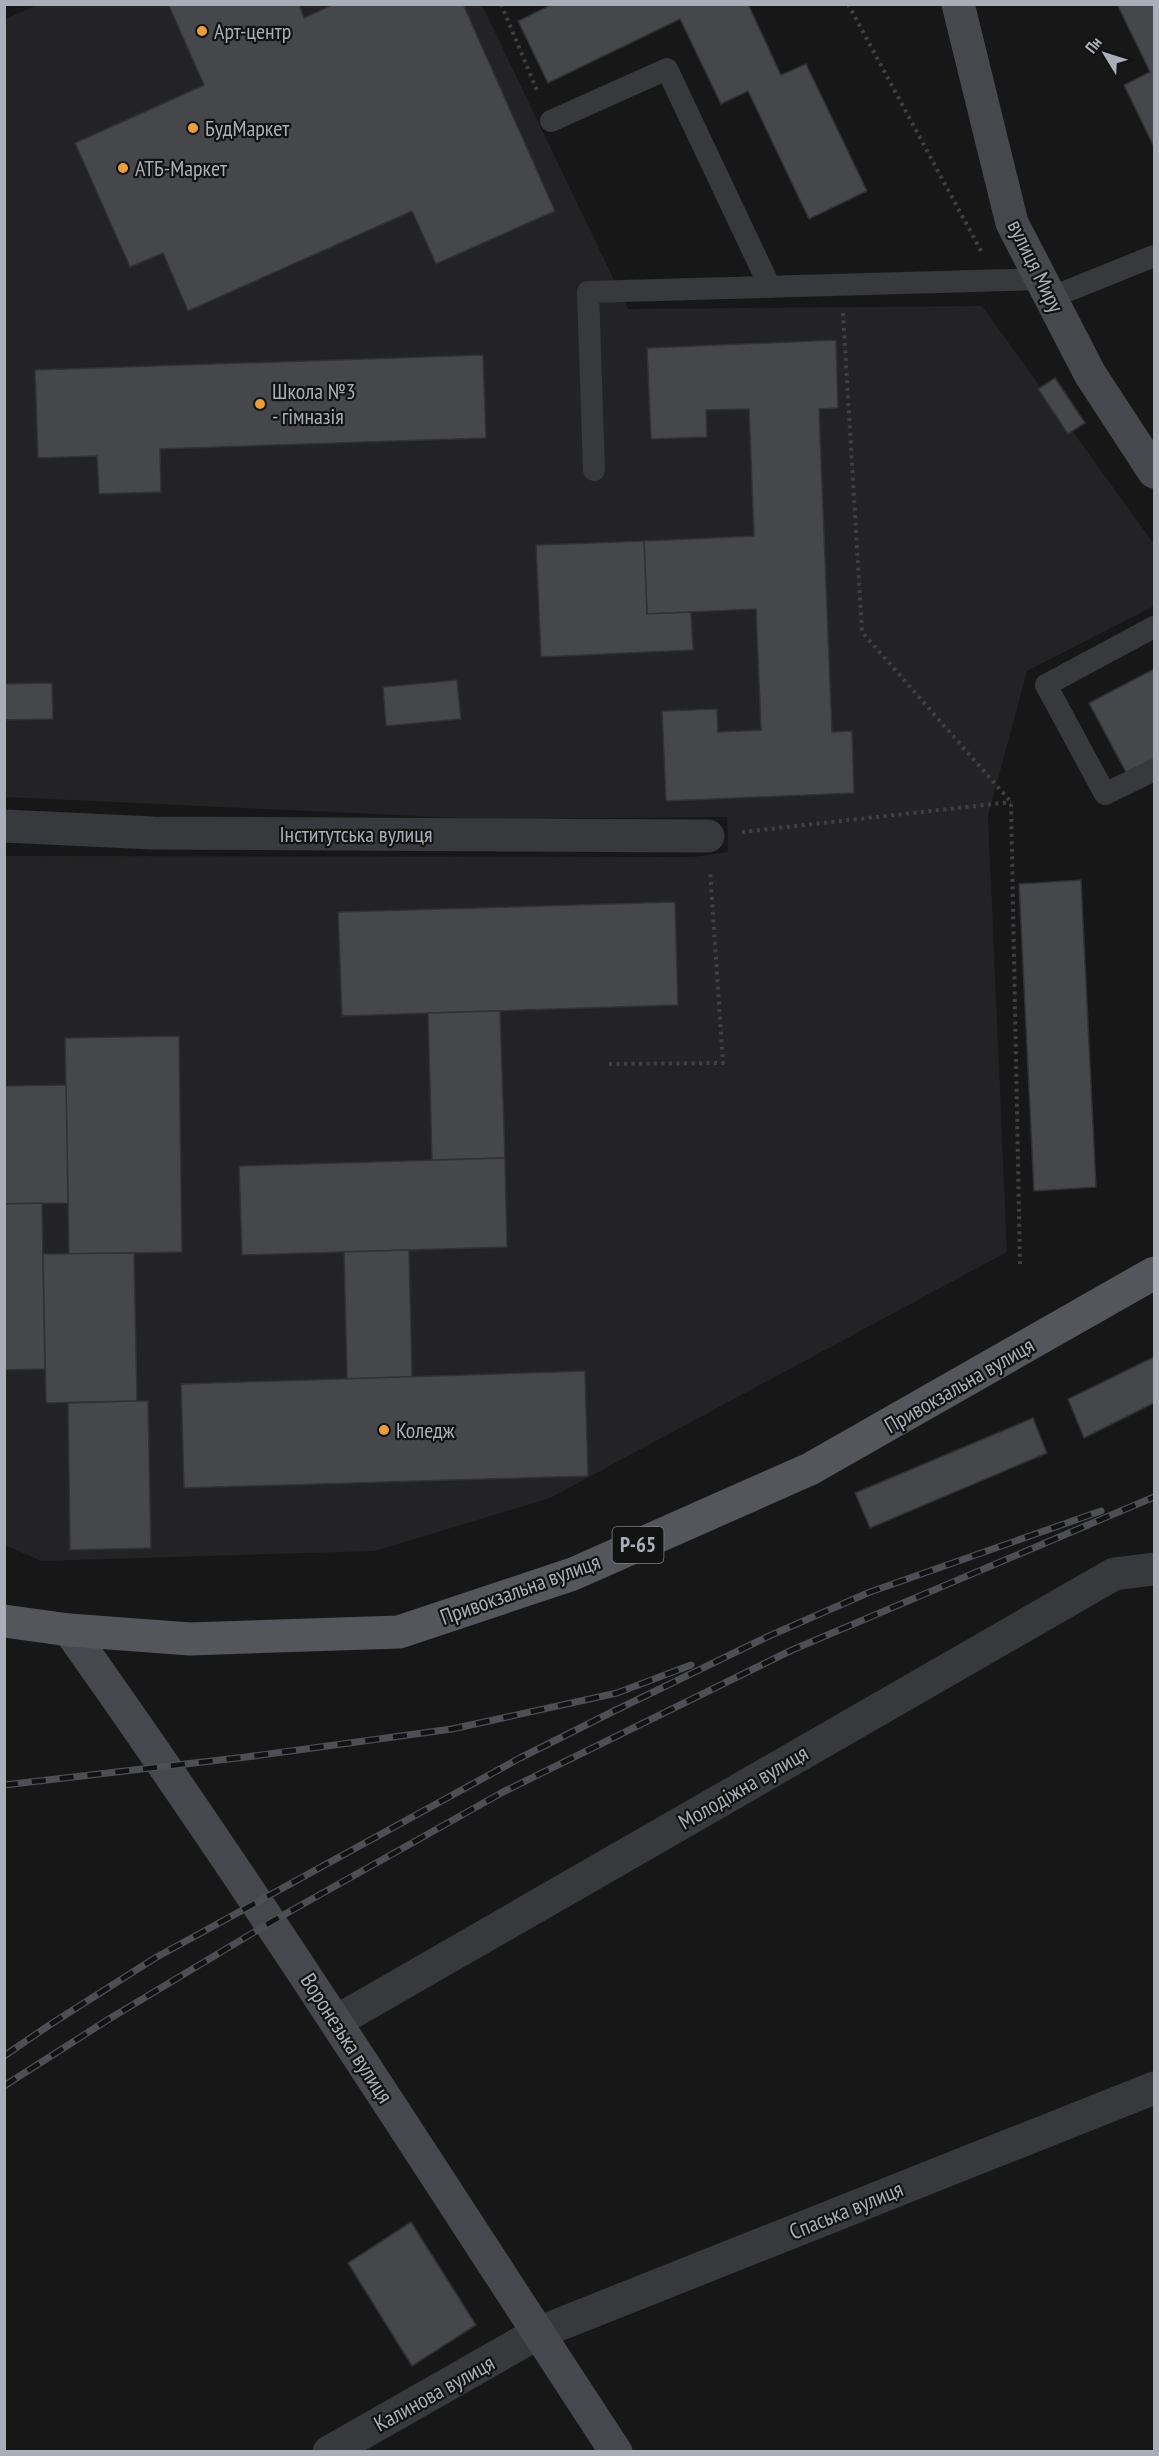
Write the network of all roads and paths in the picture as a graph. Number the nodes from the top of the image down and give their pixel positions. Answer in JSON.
{"nodes":[{"id":1,"x":501,"y":4,"type":"edge"},
{"id":2,"x":957,"y":4,"type":"edge"},
{"id":3,"x":550,"y":121,"type":"joint"},
{"id":4,"x":1155,"y":256,"type":"edge"},
{"id":5,"x":841,"y":285,"type":"junction"},
{"id":6,"x":770,"y":286,"type":"junction"},
{"id":7,"x":1046,"y":288,"type":"junction"},
{"id":8,"x":594,"y":470,"type":"dead end"},
{"id":9,"x":1155,"y":472,"type":"edge"},
{"id":10,"x":1155,"y":627,"type":"edge"},
{"id":11,"x":1155,"y":770,"type":"edge"},
{"id":12,"x":1011,"y":802,"type":"junction"},
{"id":13,"x":4,"y":826,"type":"edge"},
{"id":14,"x":708,"y":836,"type":"junction"},
{"id":15,"x":609,"y":1064,"type":"dead end"},
{"id":16,"x":1020,"y":1264,"type":"dead end"},
{"id":17,"x":1155,"y":1274,"type":"edge"},
{"id":18,"x":1155,"y":1569,"type":"edge"},
{"id":19,"x":4,"y":1621,"type":"edge"},
{"id":20,"x":69,"y":1630,"type":"junction"},
{"id":21,"x":337,"y":2020,"type":"junction"},
{"id":22,"x":1155,"y":2088,"type":"edge"},
{"id":23,"x":538,"y":2333,"type":"junction"},
{"id":24,"x":329,"y":2451,"type":"edge"},
{"id":25,"x":616,"y":2451,"type":"edge"}],
"edges":[{"from":1,"to":3,"type":"path"},
{"from":2,"to":7,"type":"main road","name":"вулиця Миру"},
{"from":3,"to":6,"type":"lane"},
{"from":4,"to":7,"type":"lane"},
{"from":5,"to":6,"type":"lane"},
{"from":5,"to":7,"type":"lane"},
{"from":5,"to":12,"type":"path"},
{"from":6,"to":8,"type":"lane"},
{"from":7,"to":9,"type":"main road","name":"вулиця Миру"},
{"from":10,"to":11,"type":"lane"},
{"from":12,"to":14,"type":"path"},
{"from":12,"to":16,"type":"path"},
{"from":13,"to":14,"type":"street","name":"Інститутська вулиця"},
{"from":14,"to":15,"type":"path"},
{"from":17,"to":20,"type":"main road","name":"Привокзальна вулиця","number":"Р-65"},
{"from":18,"to":21,"type":"street","name":"Молодіжна вулиця"},
{"from":19,"to":20,"type":"main road","number":"Р-65"},
{"from":20,"to":21,"type":"main road","name":"Воронезька вулиця"},
{"from":21,"to":23,"type":"main road","name":"Воронезька вулиця"},
{"from":22,"to":23,"type":"street","name":"Спаська вулиця"},
{"from":23,"to":24,"type":"street","name":"Калинова вулиця"},
{"from":23,"to":25,"type":"main road","name":"Воронезька вулиця"}]}
